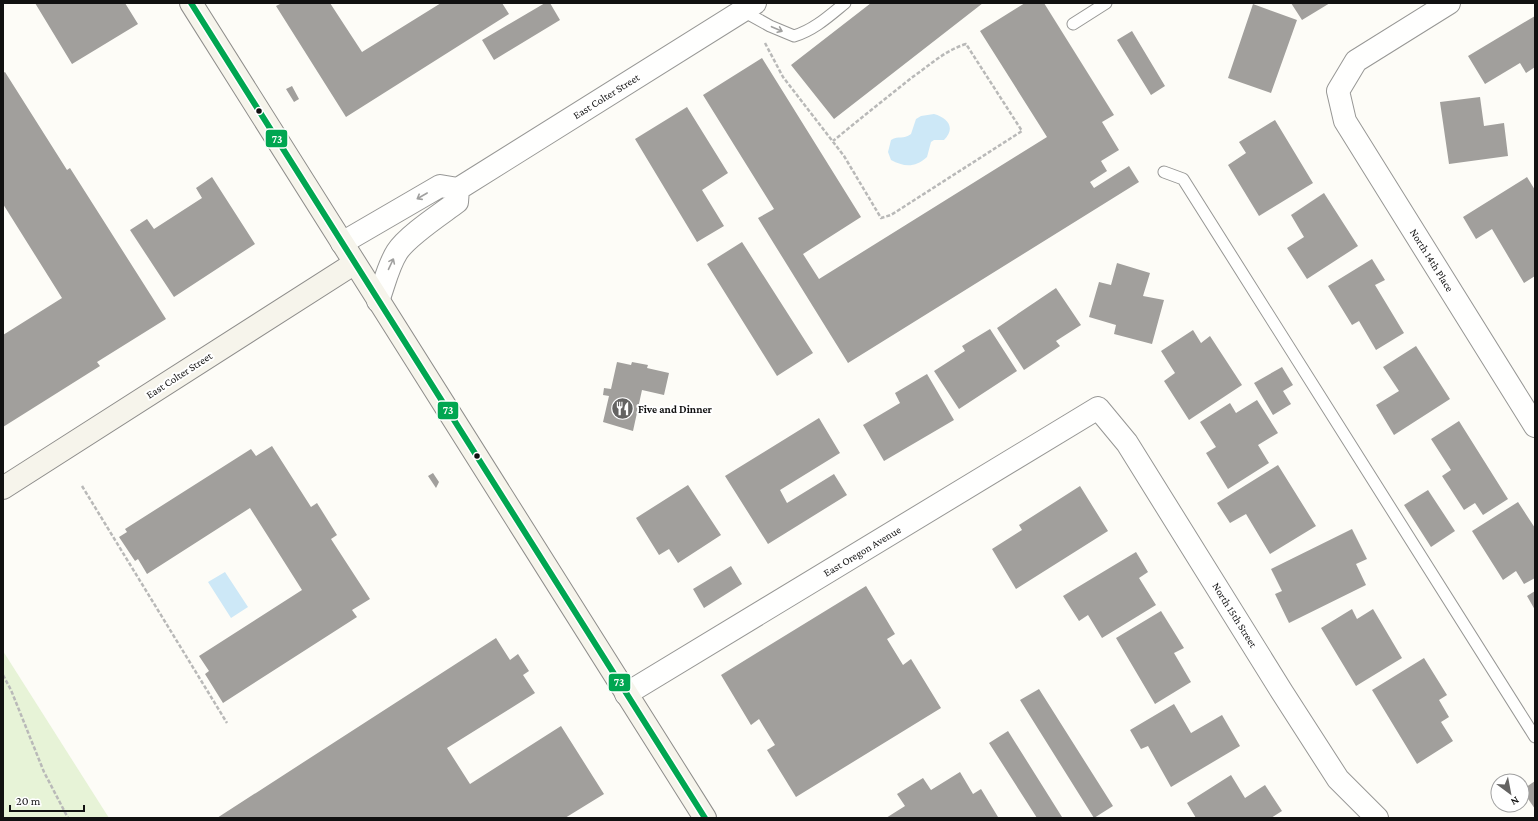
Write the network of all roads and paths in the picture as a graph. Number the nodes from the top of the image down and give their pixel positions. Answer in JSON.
{"nodes":[{"id":1,"x":191,"y":3,"type":"edge"},
{"id":2,"x":845,"y":3,"type":"edge"},
{"id":3,"x":1106,"y":3,"type":"edge"},
{"id":4,"x":1449,"y":3,"type":"edge"},
{"id":5,"x":749,"y":7,"type":"edge"},
{"id":6,"x":1073,"y":24,"type":"dead end"},
{"id":7,"x":763,"y":39,"type":"dead end"},
{"id":8,"x":833,"y":141,"type":"junction"},
{"id":9,"x":1164,"y":172,"type":"dead end"},
{"id":10,"x":458,"y":189,"type":"junction"},
{"id":11,"x":342,"y":243,"type":"junction"},
{"id":12,"x":354,"y":264,"type":"junction"},
{"id":13,"x":378,"y":301,"type":"junction"},
{"id":14,"x":1098,"y":408,"type":"joint"},
{"id":15,"x":1535,"y":426,"type":"edge"},
{"id":16,"x":82,"y":486,"type":"dead end"},
{"id":17,"x":3,"y":488,"type":"edge"},
{"id":18,"x":3,"y":675,"type":"edge"},
{"id":19,"x":626,"y":694,"type":"junction"},
{"id":20,"x":227,"y":724,"type":"dead end"},
{"id":21,"x":1535,"y":737,"type":"edge"},
{"id":22,"x":68,"y":818,"type":"edge"},
{"id":23,"x":705,"y":818,"type":"edge"},
{"id":24,"x":1377,"y":818,"type":"edge"}],
"edges":[{"from":1,"to":11,"type":"main road"},
{"from":5,"to":2,"type":"lane","one_way":true},
{"from":3,"to":6,"type":"lane"},
{"from":4,"to":15,"type":"street","name":"North 14th Place"},
{"from":5,"to":10,"type":"street","name":"East Colter Street"},
{"from":7,"to":8,"type":"path"},
{"from":8,"to":8,"type":"path"},
{"from":9,"to":21,"type":"lane"},
{"from":10,"to":11,"type":"street","one_way":true},
{"from":13,"to":10,"type":"street","one_way":true},
{"from":11,"to":12,"type":"main road"},
{"from":12,"to":13,"type":"main road"},
{"from":12,"to":17,"type":"main road","name":"East Colter Street"},
{"from":13,"to":19,"type":"main road"},
{"from":14,"to":19,"type":"street","name":"East Oregon Avenue"},
{"from":14,"to":24,"type":"street","name":"North 15th Street"},
{"from":16,"to":20,"type":"path"},
{"from":18,"to":22,"type":"path"},
{"from":19,"to":23,"type":"main road"}]}
